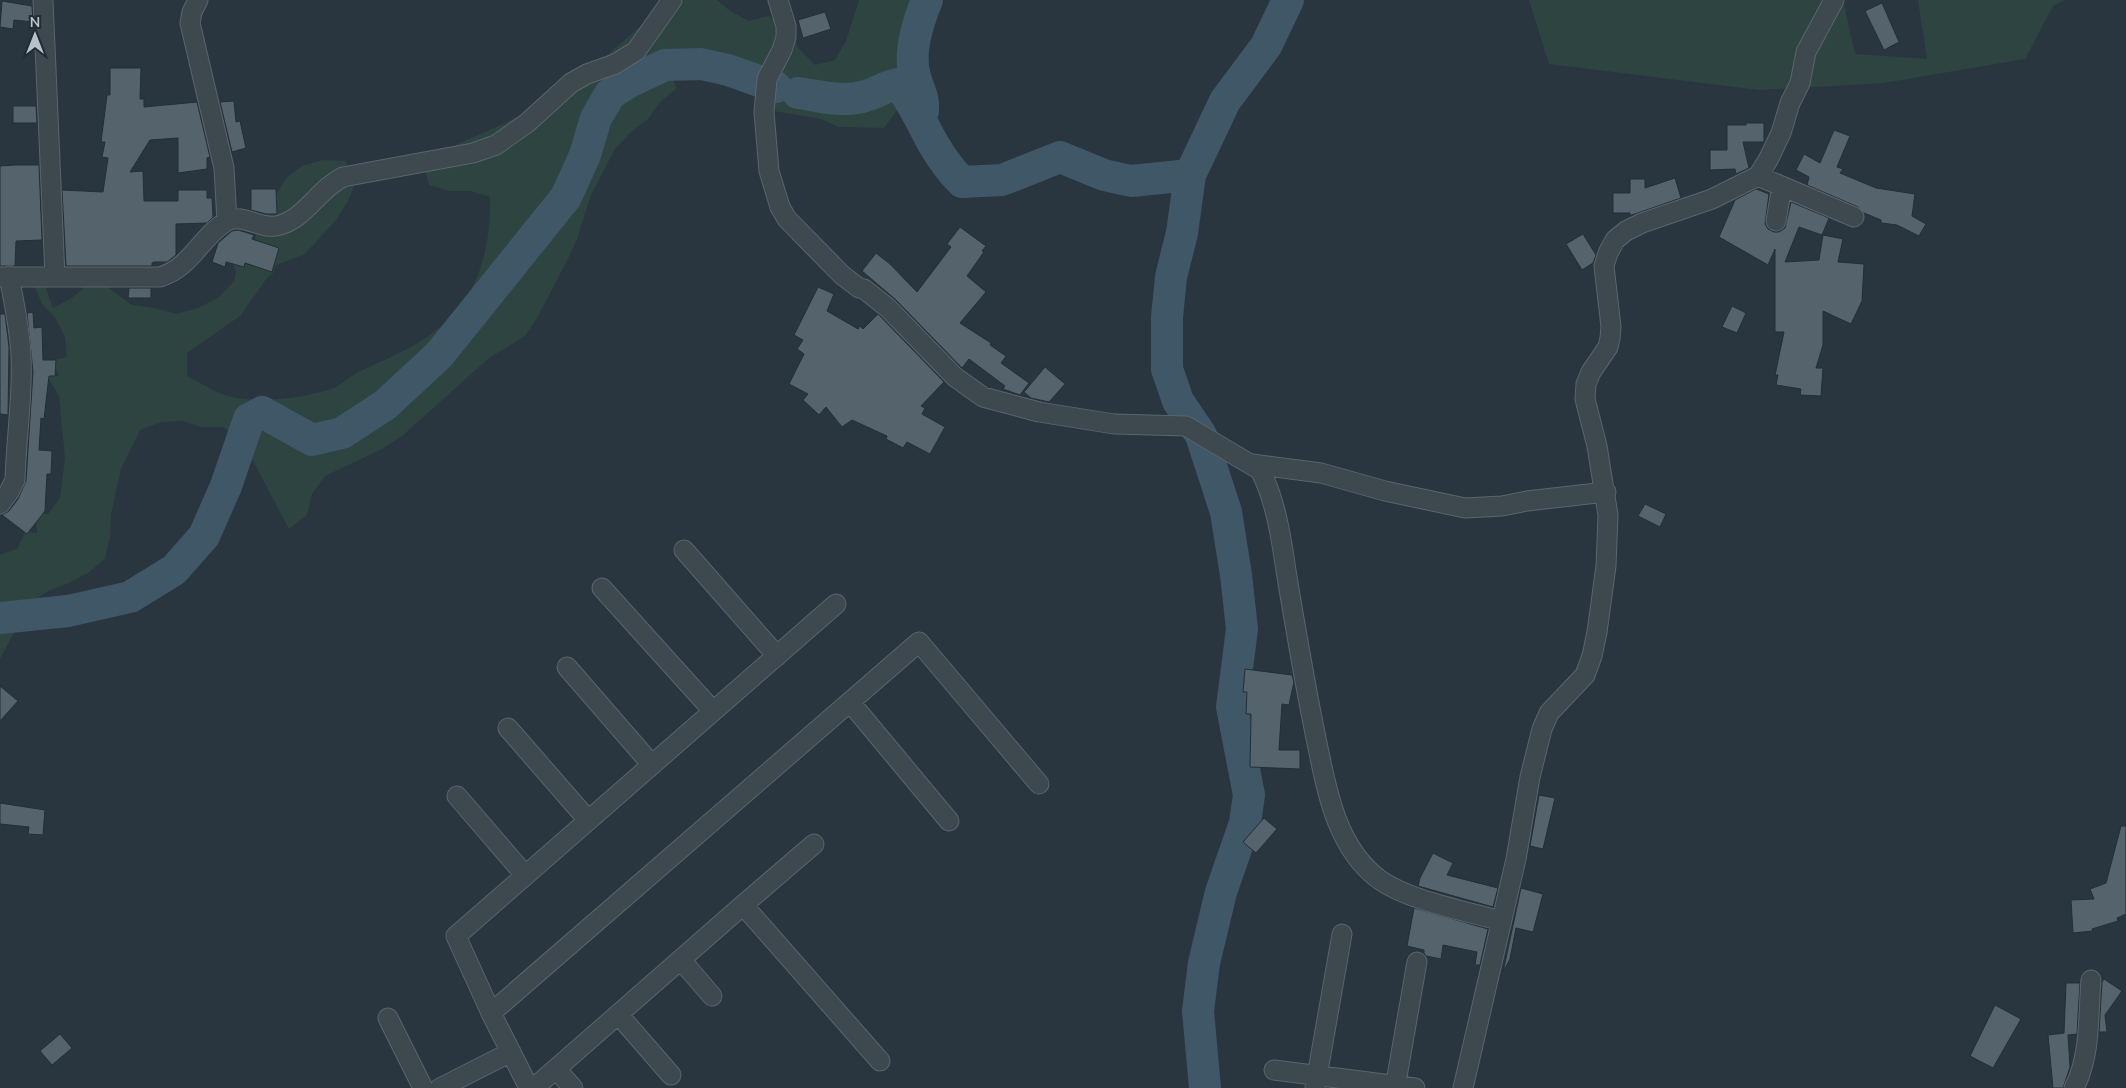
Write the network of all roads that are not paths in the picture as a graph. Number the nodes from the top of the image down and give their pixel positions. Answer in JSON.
{"nodes":[{"id":1,"x":43,"y":0,"type":"edge"},
{"id":2,"x":198,"y":0,"type":"edge"},
{"id":3,"x":672,"y":0,"type":"edge"},
{"id":4,"x":778,"y":0,"type":"edge"},
{"id":5,"x":1834,"y":0,"type":"edge"},
{"id":6,"x":1758,"y":176,"type":"junction"},
{"id":7,"x":1782,"y":186,"type":"junction"},
{"id":8,"x":1854,"y":217,"type":"dead end"},
{"id":9,"x":227,"y":221,"type":"junction"},
{"id":10,"x":1776,"y":221,"type":"dead end"},
{"id":11,"x":4,"y":276,"type":"edge"},
{"id":12,"x":54,"y":278,"type":"junction"},
{"id":13,"x":1252,"y":464,"type":"junction"},
{"id":14,"x":1606,"y":492,"type":"junction"},
{"id":15,"x":0,"y":504,"type":"edge"},
{"id":16,"x":684,"y":550,"type":"dead end"},
{"id":17,"x":602,"y":588,"type":"dead end"},
{"id":18,"x":836,"y":604,"type":"dead end"},
{"id":19,"x":777,"y":656,"type":"junction"},
{"id":20,"x":567,"y":666,"type":"dead end"},
{"id":21,"x":850,"y":702,"type":"junction"},
{"id":22,"x":713,"y":711,"type":"junction"},
{"id":23,"x":508,"y":728,"type":"dead end"},
{"id":24,"x":652,"y":765,"type":"junction"},
{"id":25,"x":1039,"y":784,"type":"dead end"},
{"id":26,"x":457,"y":796,"type":"dead end"},
{"id":27,"x":588,"y":820,"type":"junction"},
{"id":28,"x":948,"y":821,"type":"dead end"},
{"id":29,"x":814,"y":844,"type":"dead end"},
{"id":30,"x":525,"y":876,"type":"junction"},
{"id":31,"x":743,"y":904,"type":"junction"},
{"id":32,"x":1501,"y":921,"type":"junction"},
{"id":33,"x":1342,"y":934,"type":"dead end"},
{"id":34,"x":681,"y":960,"type":"junction"},
{"id":35,"x":1417,"y":962,"type":"dead end"},
{"id":36,"x":2091,"y":980,"type":"dead end"},
{"id":37,"x":712,"y":996,"type":"dead end"},
{"id":38,"x":491,"y":1013,"type":"junction"},
{"id":39,"x":618,"y":1014,"type":"junction"},
{"id":40,"x":388,"y":1018,"type":"dead end"},
{"id":41,"x":511,"y":1052,"type":"junction"},
{"id":42,"x":880,"y":1061,"type":"dead end"},
{"id":43,"x":556,"y":1069,"type":"junction"},
{"id":44,"x":1274,"y":1070,"type":"dead end"},
{"id":45,"x":671,"y":1075,"type":"dead end"},
{"id":46,"x":1316,"y":1082,"type":"edge"},
{"id":47,"x":1396,"y":1086,"type":"edge"},
{"id":48,"x":423,"y":1088,"type":"edge"},
{"id":49,"x":440,"y":1088,"type":"edge"},
{"id":50,"x":529,"y":1088,"type":"edge"},
{"id":51,"x":534,"y":1088,"type":"edge"},
{"id":52,"x":573,"y":1088,"type":"edge"},
{"id":53,"x":1415,"y":1088,"type":"edge"},
{"id":54,"x":1463,"y":1088,"type":"edge"},
{"id":55,"x":2074,"y":1088,"type":"edge"}],
"edges":[{"from":1,"to":12,"type":"street"},
{"from":2,"to":9,"type":"street"},
{"from":3,"to":9,"type":"street"},
{"from":4,"to":13,"type":"street"},
{"from":5,"to":6,"type":"street"},
{"from":6,"to":7,"type":"street"},
{"from":6,"to":14,"type":"street"},
{"from":7,"to":8,"type":"street"},
{"from":7,"to":10,"type":"street"},
{"from":9,"to":12,"type":"street"},
{"from":11,"to":12,"type":"street"},
{"from":11,"to":15,"type":"street"},
{"from":13,"to":14,"type":"street"},
{"from":13,"to":32,"type":"street"},
{"from":14,"to":32,"type":"street"},
{"from":16,"to":19,"type":"street"},
{"from":17,"to":22,"type":"street"},
{"from":18,"to":19,"type":"street"},
{"from":19,"to":22,"type":"street"},
{"from":20,"to":24,"type":"street"},
{"from":21,"to":25,"type":"street"},
{"from":21,"to":28,"type":"street"},
{"from":21,"to":38,"type":"street"},
{"from":22,"to":24,"type":"street"},
{"from":23,"to":27,"type":"street"},
{"from":24,"to":27,"type":"street"},
{"from":26,"to":30,"type":"street"},
{"from":27,"to":30,"type":"street"},
{"from":29,"to":31,"type":"street"},
{"from":30,"to":38,"type":"street"},
{"from":31,"to":34,"type":"street"},
{"from":31,"to":42,"type":"street"},
{"from":32,"to":54,"type":"street"},
{"from":33,"to":46,"type":"street"},
{"from":34,"to":37,"type":"street"},
{"from":34,"to":39,"type":"street"},
{"from":35,"to":47,"type":"street"},
{"from":36,"to":55,"type":"street"},
{"from":38,"to":41,"type":"street"},
{"from":39,"to":43,"type":"street"},
{"from":39,"to":45,"type":"street"},
{"from":40,"to":48,"type":"street"},
{"from":41,"to":49,"type":"street"},
{"from":41,"to":50,"type":"street"},
{"from":43,"to":51,"type":"street"},
{"from":43,"to":52,"type":"street"},
{"from":44,"to":46,"type":"street"},
{"from":46,"to":47,"type":"street"},
{"from":47,"to":53,"type":"street"}]}
